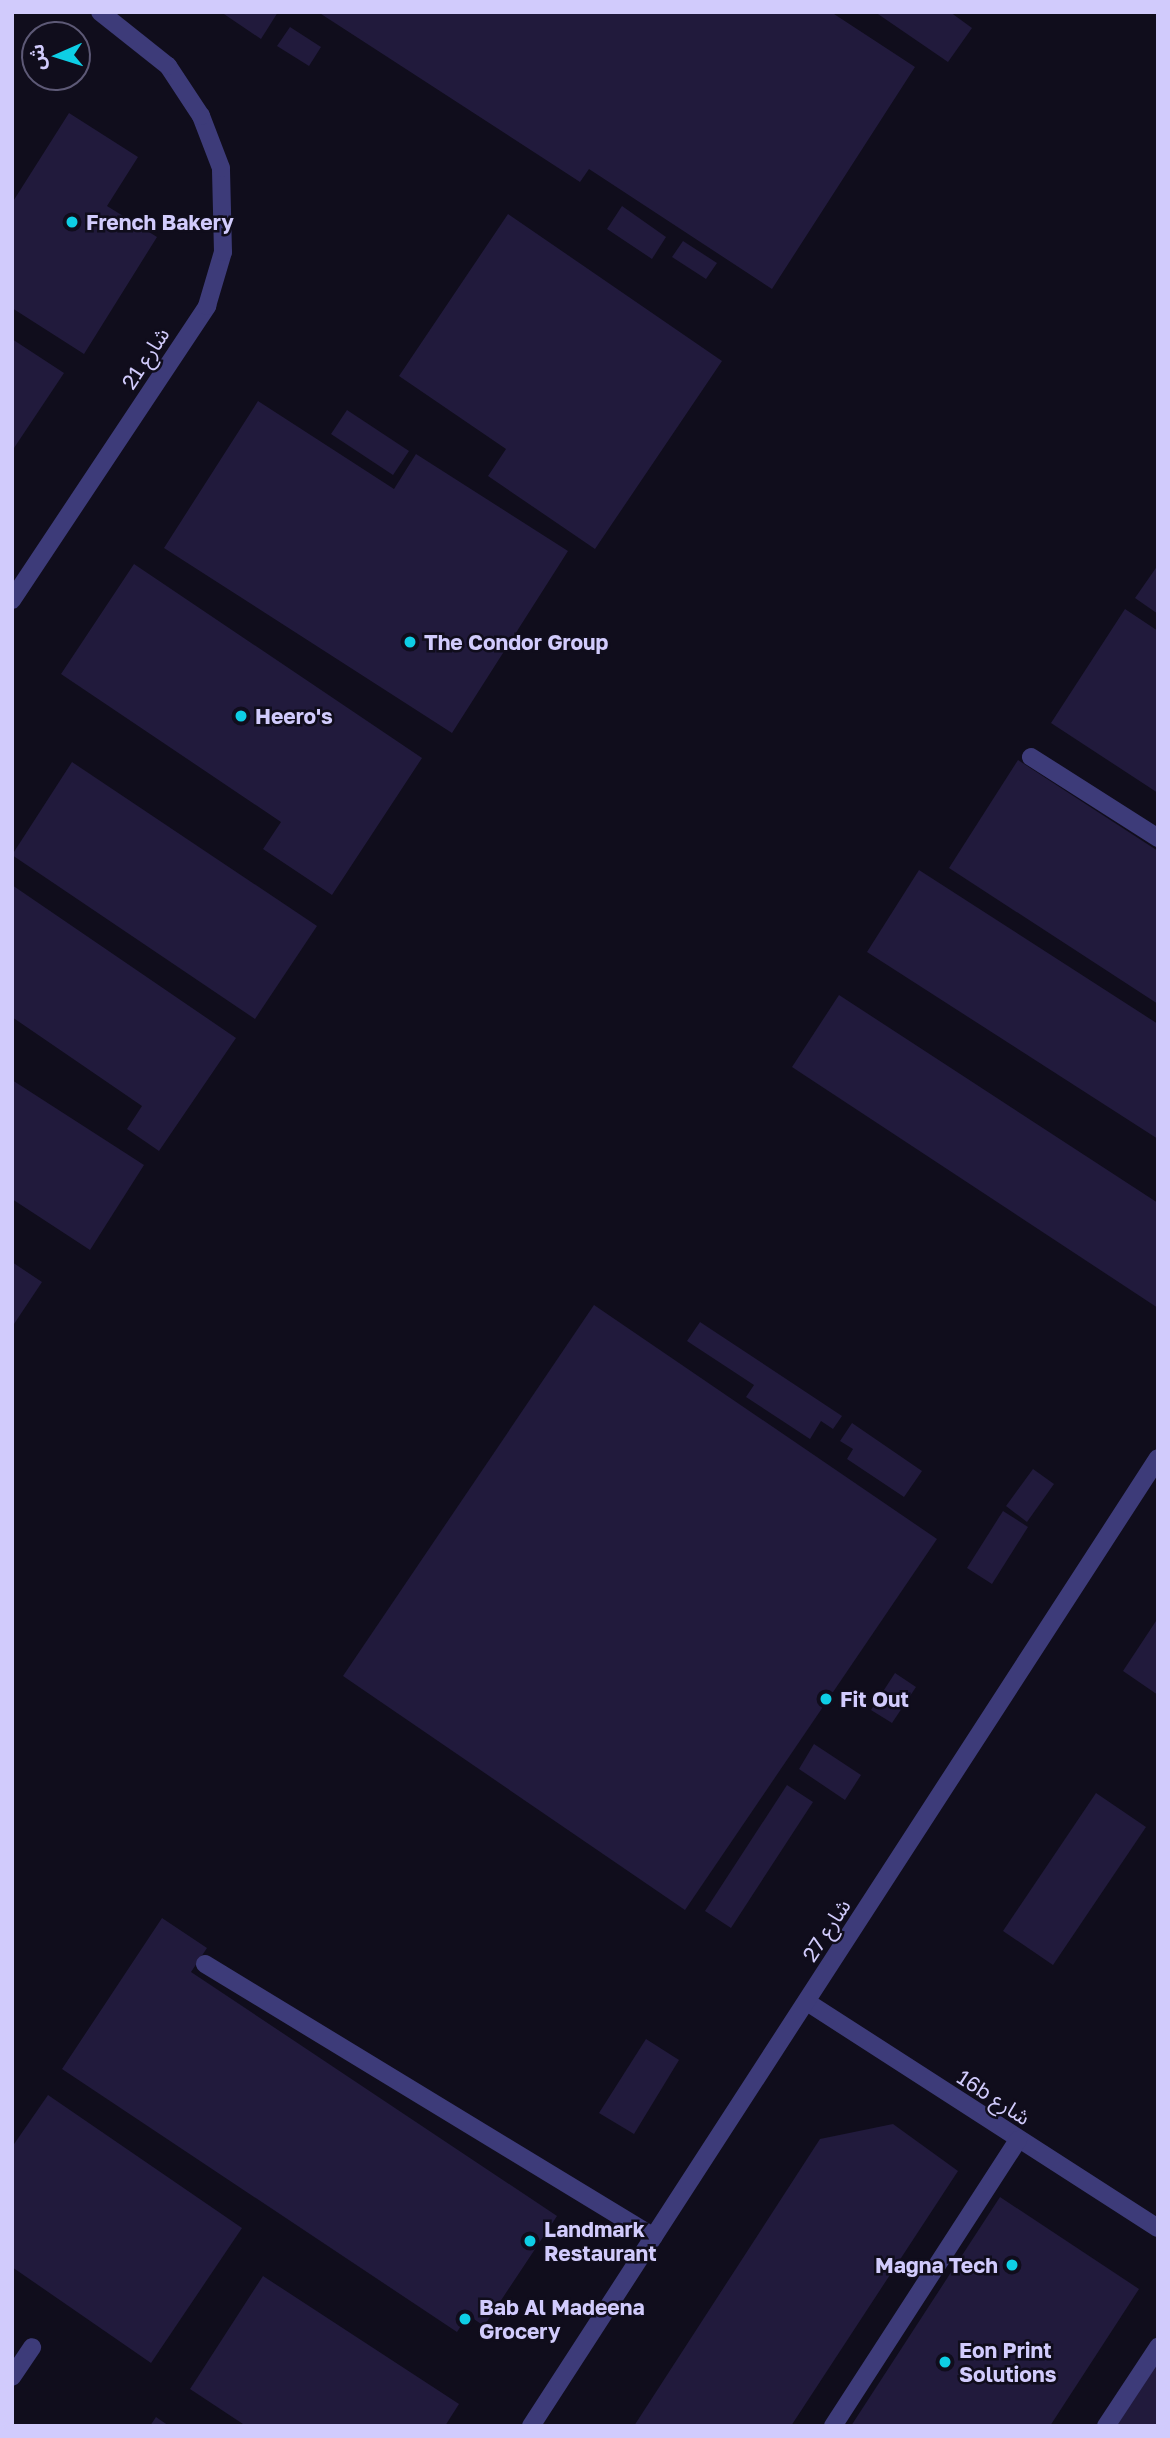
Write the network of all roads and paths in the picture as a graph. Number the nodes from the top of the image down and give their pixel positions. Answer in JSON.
{"nodes":[{"id":1,"x":100,"y":12,"type":"edge"},
{"id":2,"x":12,"y":600,"type":"edge"},
{"id":3,"x":1031,"y":757,"type":"dead end"},
{"id":4,"x":1158,"y":838,"type":"edge"},
{"id":5,"x":1158,"y":1458,"type":"edge"},
{"id":6,"x":205,"y":1964,"type":"dead end"},
{"id":7,"x":807,"y":2002,"type":"junction"},
{"id":8,"x":1018,"y":2140,"type":"junction"},
{"id":9,"x":1158,"y":2228,"type":"edge"},
{"id":10,"x":654,"y":2237,"type":"junction"},
{"id":11,"x":32,"y":2347,"type":"dead end"},
{"id":12,"x":1158,"y":2347,"type":"edge"},
{"id":13,"x":12,"y":2377,"type":"edge"},
{"id":14,"x":531,"y":2426,"type":"edge"},
{"id":15,"x":833,"y":2426,"type":"edge"},
{"id":16,"x":1106,"y":2426,"type":"edge"}],
"edges":[{"from":1,"to":2,"type":"lane","name":"شارع 21"},
{"from":3,"to":4,"type":"lane"},
{"from":5,"to":7,"type":"lane","name":"شارع 27"},
{"from":6,"to":10,"type":"lane"},
{"from":7,"to":8,"type":"lane","name":"16b شارع"},
{"from":7,"to":10,"type":"lane","name":"شارع 27"},
{"from":8,"to":9,"type":"lane","name":"16b شارع"},
{"from":8,"to":15,"type":"lane"},
{"from":10,"to":14,"type":"lane","name":"شارع 27"},
{"from":11,"to":13,"type":"lane"},
{"from":12,"to":16,"type":"lane"}]}
